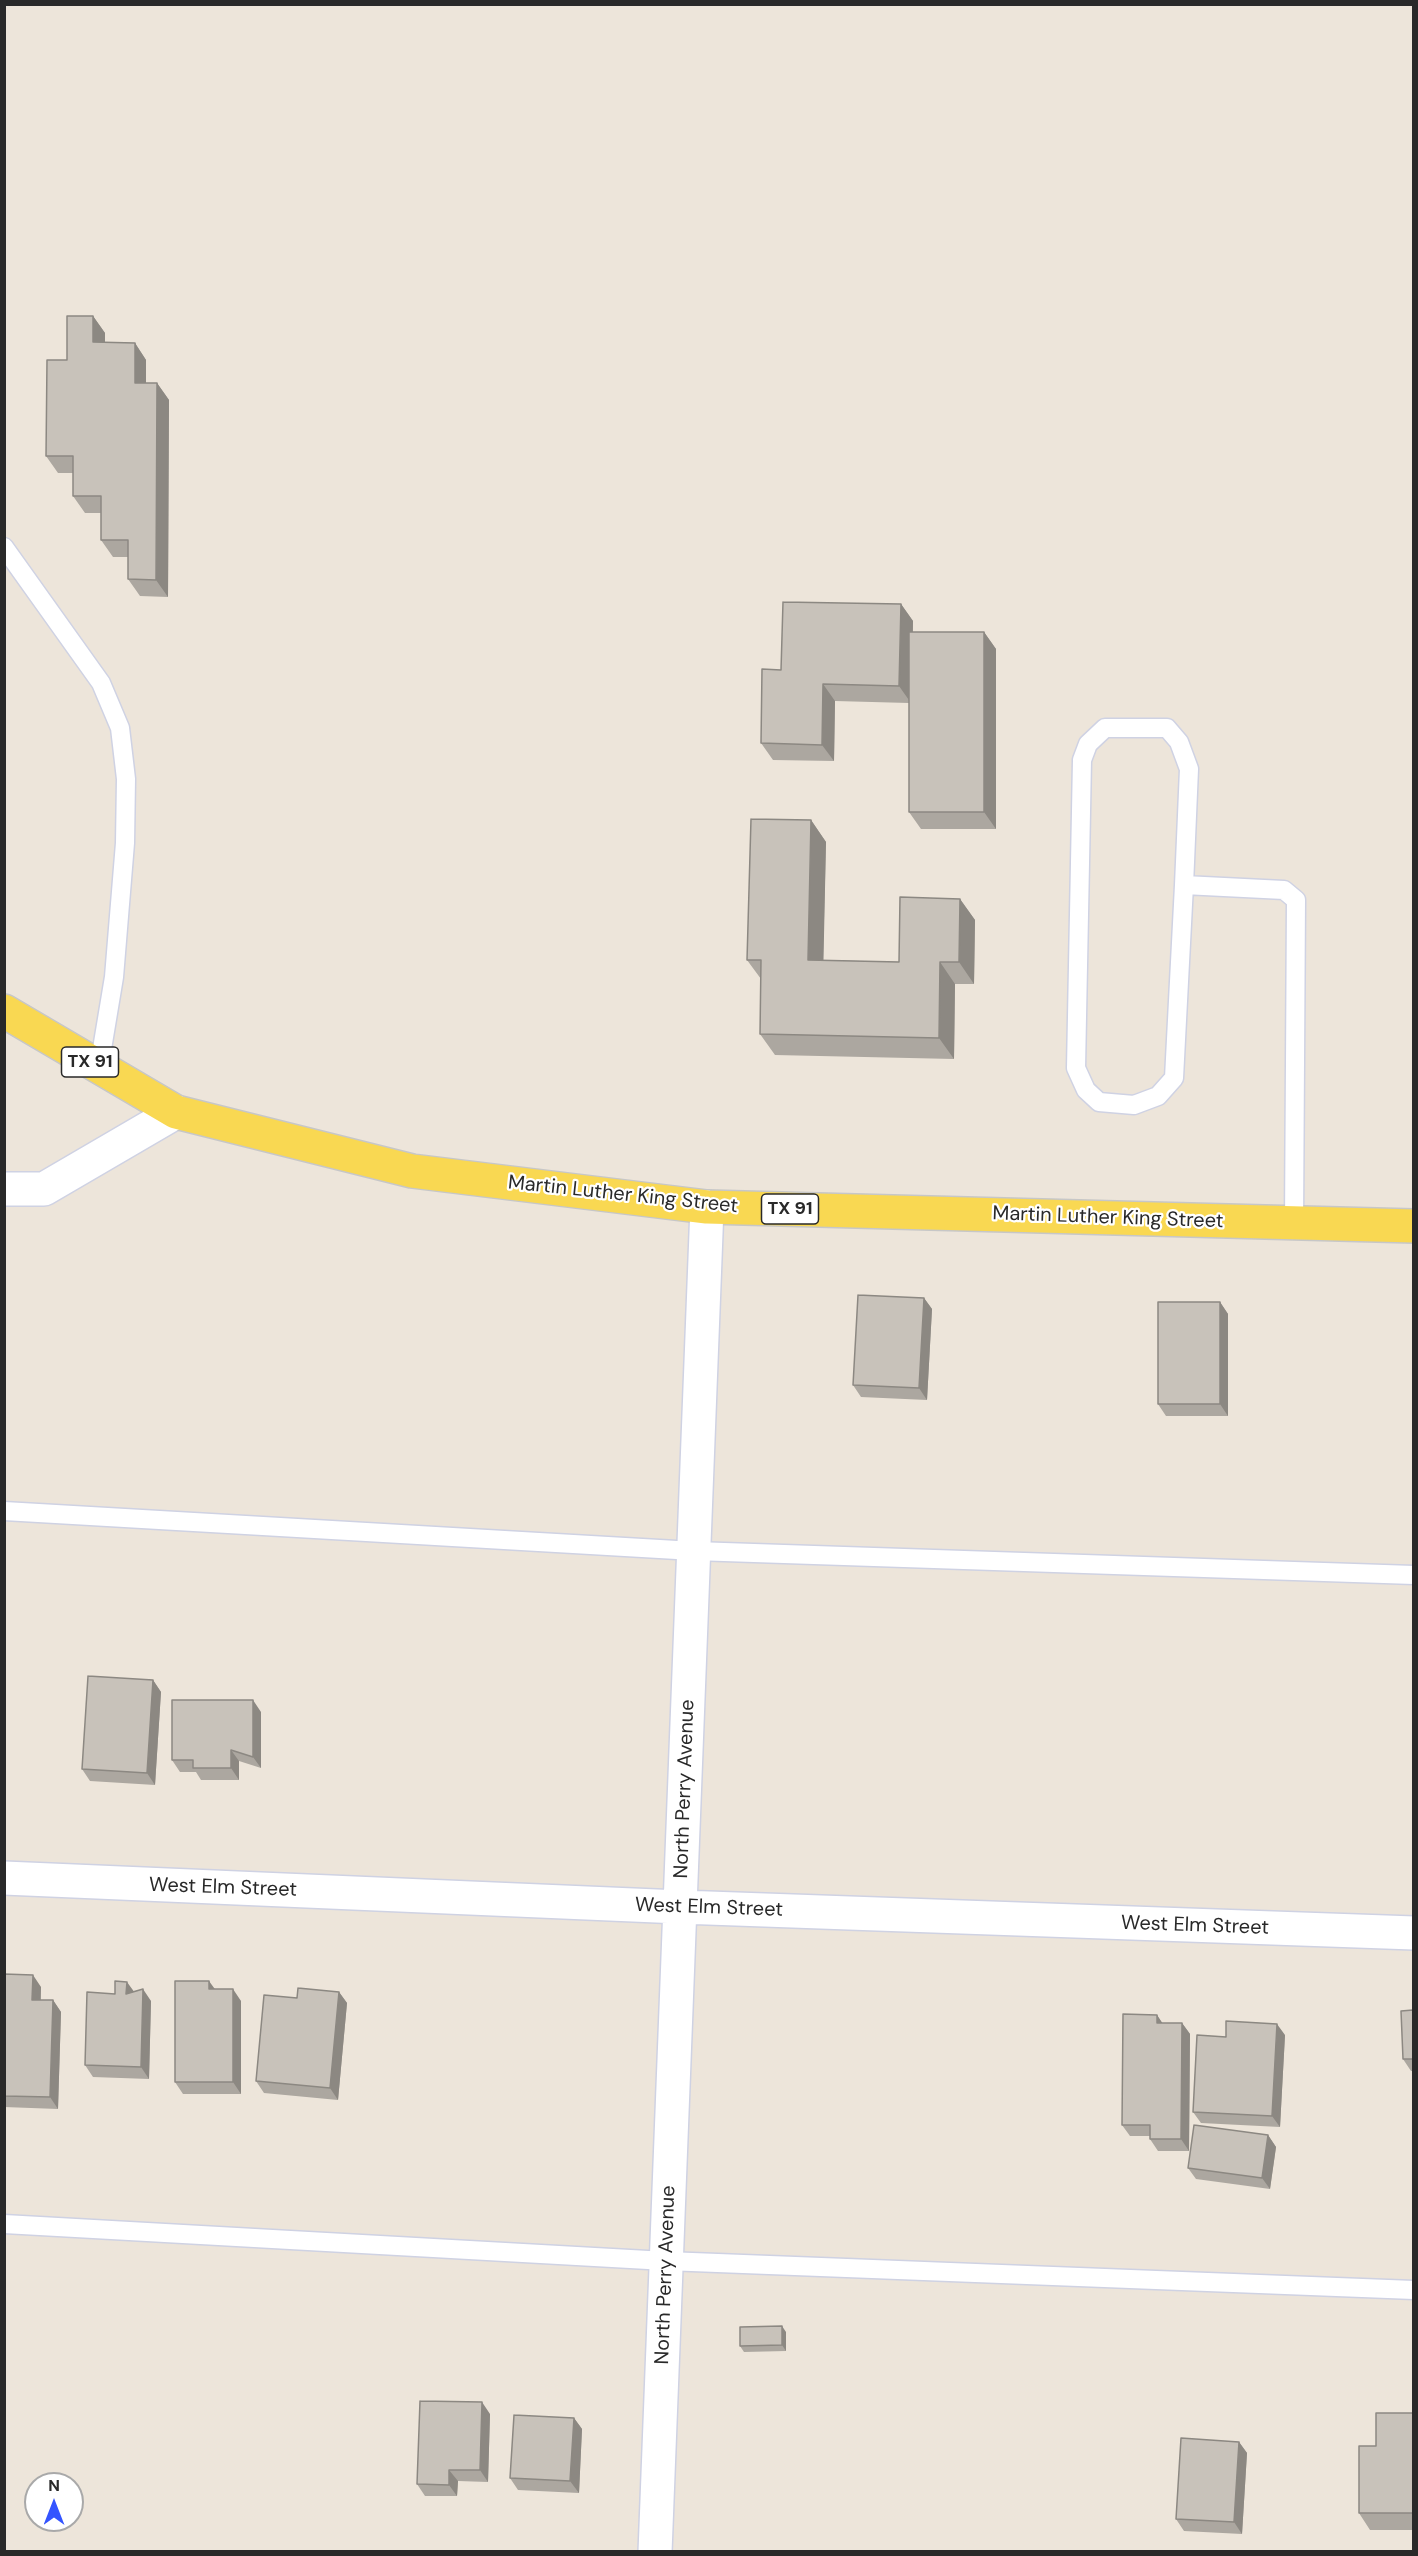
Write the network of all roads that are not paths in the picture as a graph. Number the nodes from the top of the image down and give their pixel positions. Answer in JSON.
{"nodes":[{"id":1,"x":4,"y":547,"type":"edge"},
{"id":2,"x":1184,"y":885,"type":"junction"},
{"id":3,"x":4,"y":1011,"type":"edge"},
{"id":4,"x":99,"y":1067,"type":"junction"},
{"id":5,"x":176,"y":1112,"type":"junction"},
{"id":6,"x":4,"y":1189,"type":"edge"},
{"id":7,"x":707,"y":1207,"type":"junction"},
{"id":8,"x":1294,"y":1223,"type":"junction"},
{"id":9,"x":1413,"y":1226,"type":"edge"},
{"id":10,"x":4,"y":1511,"type":"edge"},
{"id":11,"x":694,"y":1551,"type":"junction"},
{"id":12,"x":1413,"y":1575,"type":"edge"},
{"id":13,"x":4,"y":1878,"type":"edge"},
{"id":14,"x":680,"y":1907,"type":"junction"},
{"id":15,"x":1413,"y":1934,"type":"edge"},
{"id":16,"x":4,"y":2224,"type":"edge"},
{"id":17,"x":666,"y":2261,"type":"junction"},
{"id":18,"x":1413,"y":2290,"type":"edge"},
{"id":19,"x":655,"y":2552,"type":"edge"}],
"edges":[{"from":1,"to":4,"type":"lane"},
{"from":2,"to":2,"type":"lane"},
{"from":2,"to":8,"type":"lane"},
{"from":3,"to":4,"type":"main road","number":"TX 91"},
{"from":4,"to":5,"type":"main road","number":"TX 91"},
{"from":5,"to":6,"type":"street"},
{"from":5,"to":7,"type":"main road","name":"Martin Luther King Street","number":"TX 91"},
{"from":7,"to":8,"type":"main road","name":"Martin Luther King Street","number":"TX 91"},
{"from":7,"to":11,"type":"street","name":"North Perry Avenue"},
{"from":8,"to":9,"type":"main road","name":"Martin Luther King Street","number":"TX 91"},
{"from":10,"to":11,"type":"lane"},
{"from":11,"to":12,"type":"lane"},
{"from":11,"to":14,"type":"street","name":"North Perry Avenue"},
{"from":13,"to":14,"type":"street","name":"West Elm Street"},
{"from":14,"to":15,"type":"street","name":"West Elm Street"},
{"from":14,"to":17,"type":"street","name":"North Perry Avenue"},
{"from":16,"to":17,"type":"lane"},
{"from":17,"to":18,"type":"lane"},
{"from":17,"to":19,"type":"street","name":"North Perry Avenue"}]}
